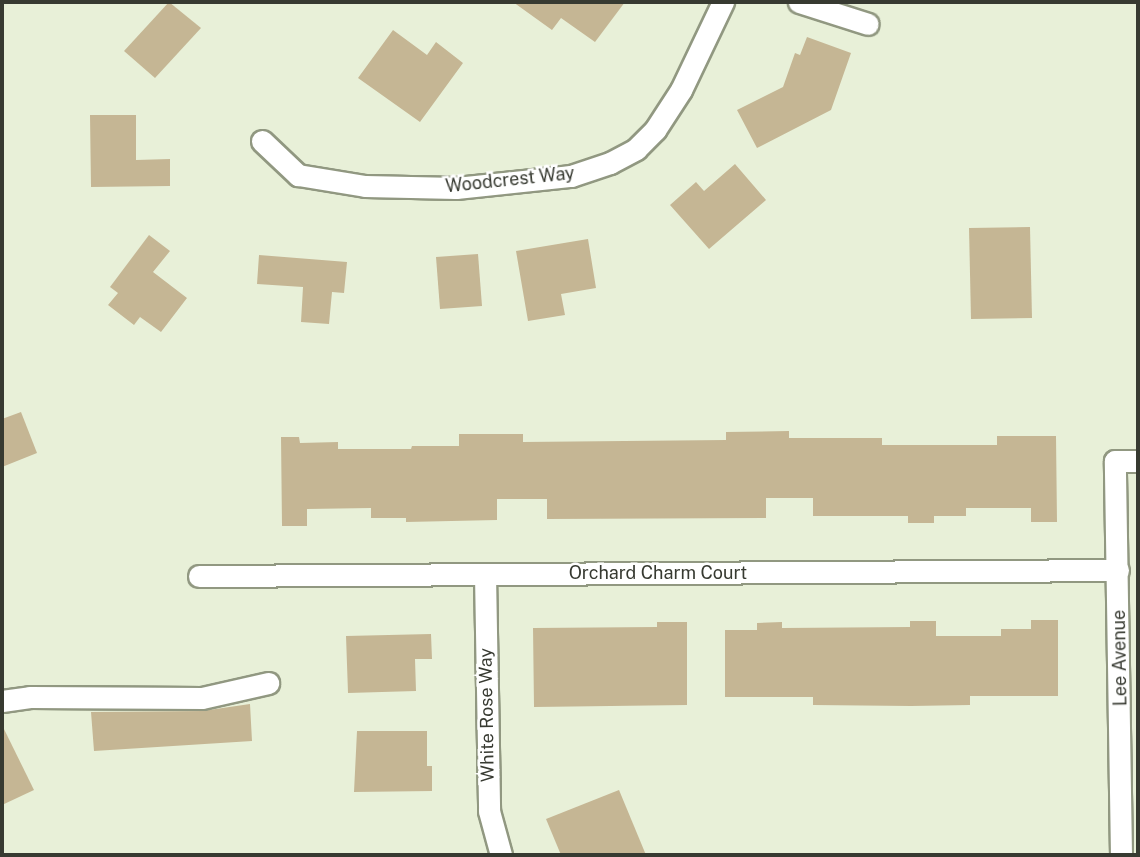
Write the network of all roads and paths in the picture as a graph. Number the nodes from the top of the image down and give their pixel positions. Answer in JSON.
{"nodes":[{"id":1,"x":723,"y":2,"type":"edge"},
{"id":2,"x":799,"y":2,"type":"edge"},
{"id":3,"x":868,"y":24,"type":"dead end"},
{"id":4,"x":262,"y":141,"type":"dead end"},
{"id":5,"x":1138,"y":461,"type":"edge"},
{"id":6,"x":1118,"y":570,"type":"junction"},
{"id":7,"x":485,"y":574,"type":"junction"},
{"id":8,"x":199,"y":576,"type":"dead end"},
{"id":9,"x":268,"y":683,"type":"dead end"},
{"id":10,"x":2,"y":701,"type":"edge"},
{"id":11,"x":501,"y":855,"type":"edge"},
{"id":12,"x":1121,"y":855,"type":"edge"}],
"edges":[{"from":1,"to":4,"type":"street","name":"Woodcrest Way"},
{"from":2,"to":3,"type":"street"},
{"from":5,"to":6,"type":"street","name":"Lee Avenue"},
{"from":6,"to":7,"type":"street","name":"Orchard Charm Court"},
{"from":6,"to":12,"type":"street","name":"Lee Avenue"},
{"from":7,"to":8,"type":"street","name":"Orchard Charm Court"},
{"from":7,"to":11,"type":"street","name":"White Rose Way"},
{"from":9,"to":10,"type":"street"}]}
